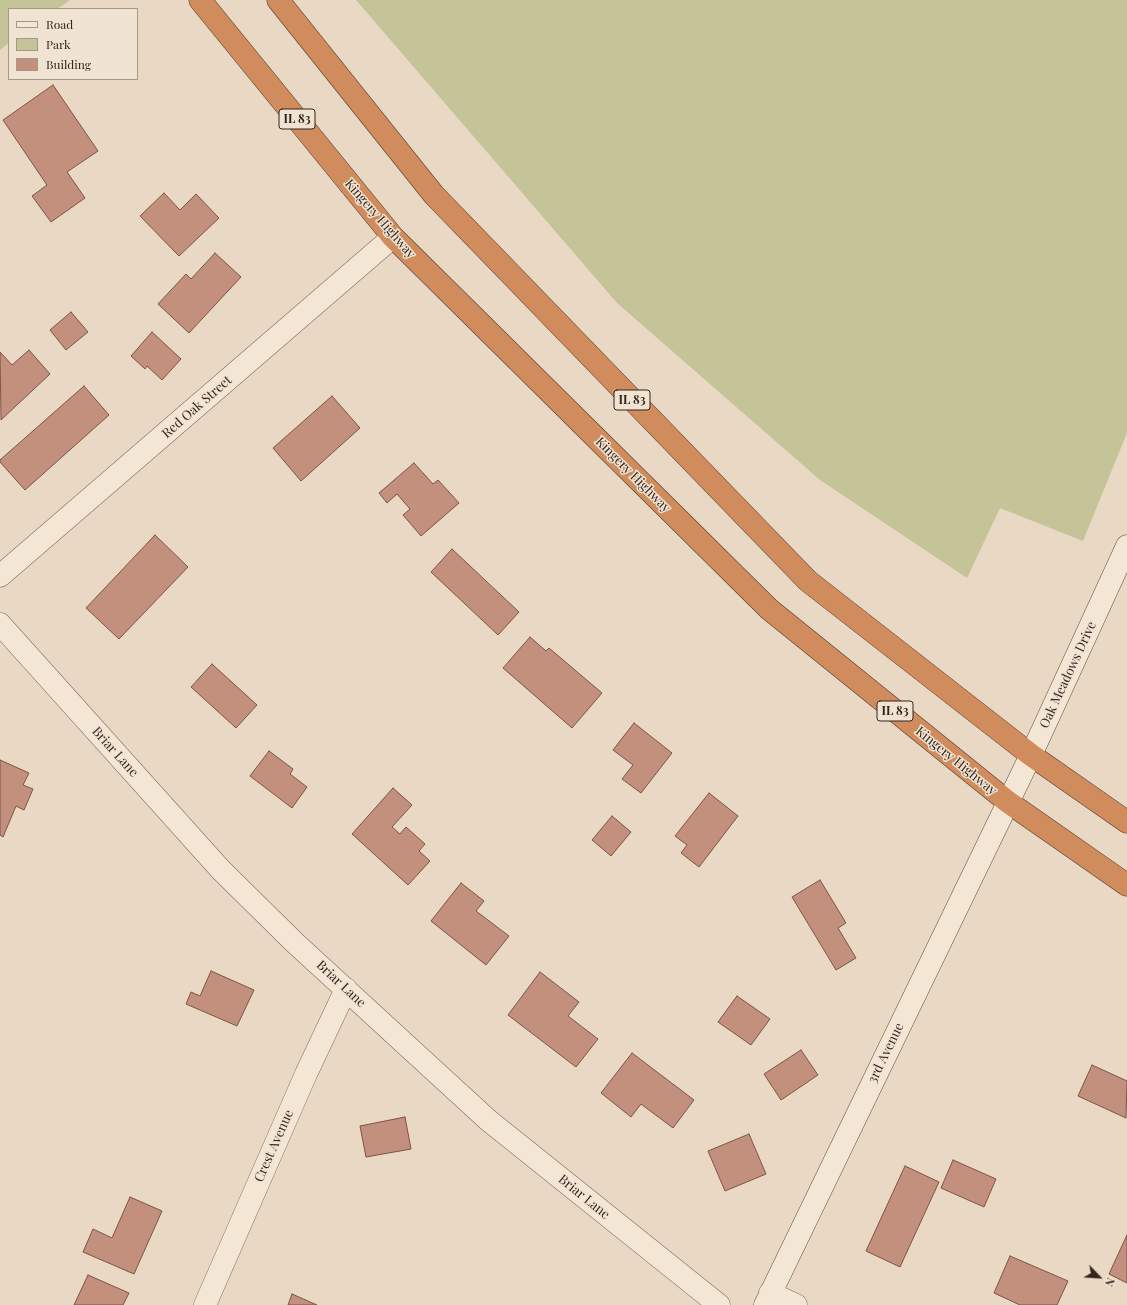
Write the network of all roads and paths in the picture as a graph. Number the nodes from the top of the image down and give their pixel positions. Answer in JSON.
{"nodes":[{"id":1,"x":200,"y":0,"type":"edge"},
{"id":2,"x":278,"y":0,"type":"edge"},
{"id":3,"x":393,"y":237,"type":"junction"},
{"id":4,"x":1127,"y":546,"type":"edge"},
{"id":5,"x":0,"y":576,"type":"edge"},
{"id":6,"x":0,"y":624,"type":"edge"},
{"id":7,"x":1031,"y":754,"type":"junction"},
{"id":8,"x":1008,"y":802,"type":"junction"},
{"id":9,"x":1127,"y":822,"type":"edge"},
{"id":10,"x":1127,"y":885,"type":"edge"},
{"id":11,"x":346,"y":989,"type":"junction"},
{"id":12,"x":768,"y":1299,"type":"edge"},
{"id":13,"x":205,"y":1305,"type":"edge"},
{"id":14,"x":719,"y":1305,"type":"edge"},
{"id":15,"x":796,"y":1305,"type":"edge"}],
"edges":[{"from":1,"to":3,"type":"highway","name":"Kingery Highway","number":"IL 83"},
{"from":2,"to":7,"type":"highway","number":"IL 83"},
{"from":3,"to":5,"type":"street","name":"Red Oak Street"},
{"from":3,"to":8,"type":"highway","name":"Kingery Highway","number":"IL 83"},
{"from":4,"to":7,"type":"street","name":"Oak Meadows Drive"},
{"from":6,"to":11,"type":"street","name":"Briar Lane"},
{"from":7,"to":8,"type":"street","name":"Oak Meadows Drive"},
{"from":7,"to":9,"type":"highway","number":"IL 83"},
{"from":8,"to":10,"type":"highway","name":"Kingery Highway","number":"IL 83"},
{"from":8,"to":12,"type":"street","name":"3rd Avenue"},
{"from":11,"to":13,"type":"street","name":"Crest Avenue"},
{"from":11,"to":14,"type":"street","name":"Briar Lane"},
{"from":12,"to":15,"type":"street"}]}
